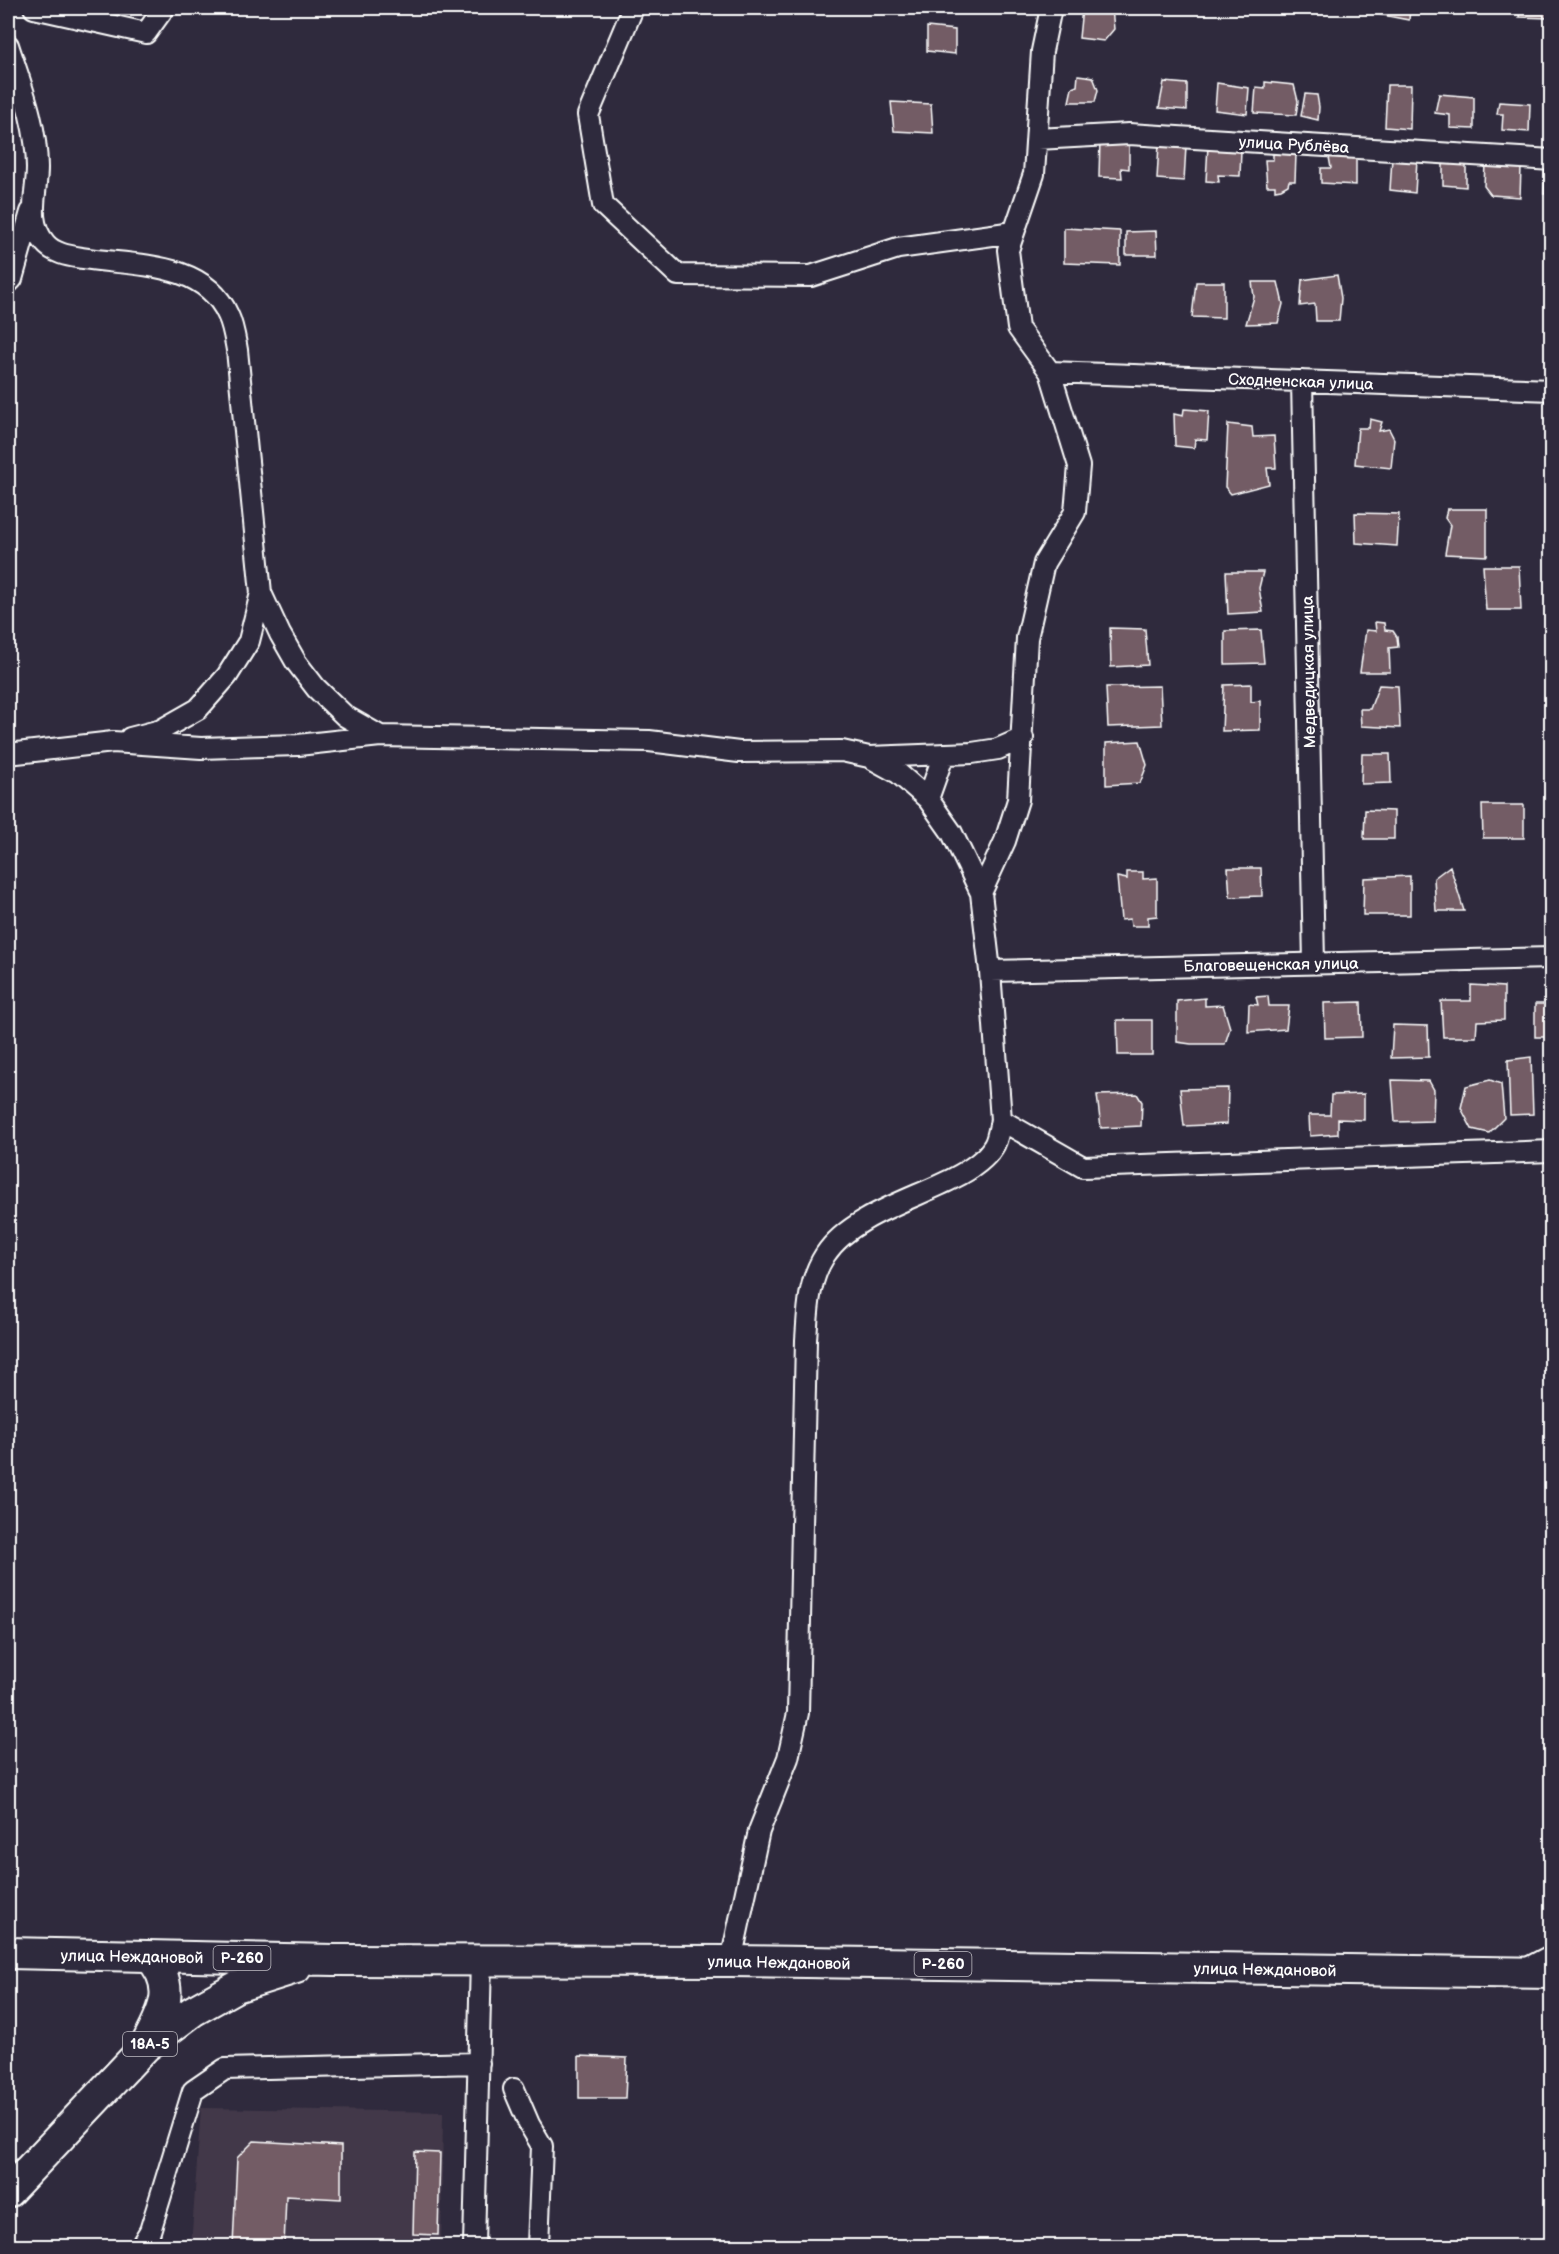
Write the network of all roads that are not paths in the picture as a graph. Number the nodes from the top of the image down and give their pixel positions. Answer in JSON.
{"nodes":[{"id":1,"x":34,"y":8,"type":"edge"},
{"id":2,"x":164,"y":8,"type":"edge"},
{"id":3,"x":633,"y":8,"type":"edge"},
{"id":4,"x":1051,"y":8,"type":"edge"},
{"id":5,"x":8,"y":45,"type":"edge"},
{"id":6,"x":1037,"y":139,"type":"junction"},
{"id":7,"x":1551,"y":160,"type":"edge"},
{"id":8,"x":33,"y":207,"type":"junction"},
{"id":9,"x":1014,"y":232,"type":"junction"},
{"id":10,"x":8,"y":283,"type":"edge"},
{"id":11,"x":1050,"y":372,"type":"junction"},
{"id":12,"x":1302,"y":381,"type":"junction"},
{"id":13,"x":1551,"y":390,"type":"edge"},
{"id":14,"x":261,"y":593,"type":"junction"},
{"id":15,"x":380,"y":736,"type":"junction"},
{"id":16,"x":1023,"y":738,"type":"junction"},
{"id":17,"x":113,"y":742,"type":"junction"},
{"id":18,"x":8,"y":754,"type":"edge"},
{"id":19,"x":944,"y":754,"type":"junction"},
{"id":20,"x":868,"y":757,"type":"junction"},
{"id":21,"x":928,"y":799,"type":"junction"},
{"id":22,"x":981,"y":893,"type":"junction"},
{"id":23,"x":1551,"y":958,"type":"edge"},
{"id":24,"x":1314,"y":963,"type":"junction"},
{"id":25,"x":990,"y":971,"type":"junction"},
{"id":26,"x":1001,"y":1120,"type":"junction"},
{"id":27,"x":1551,"y":1151,"type":"edge"},
{"id":28,"x":8,"y":1953,"type":"edge"},
{"id":29,"x":1551,"y":1955,"type":"edge"},
{"id":30,"x":150,"y":1957,"type":"junction"},
{"id":31,"x":481,"y":1959,"type":"junction"},
{"id":32,"x":334,"y":1960,"type":"junction"},
{"id":33,"x":731,"y":1961,"type":"junction"},
{"id":34,"x":1520,"y":1972,"type":"junction"},
{"id":35,"x":1551,"y":1973,"type":"edge"},
{"id":36,"x":146,"y":2047,"type":"junction"},
{"id":37,"x":479,"y":2063,"type":"junction"},
{"id":38,"x":514,"y":2089,"type":"dead end"},
{"id":39,"x":8,"y":2192,"type":"edge"},
{"id":40,"x":141,"y":2247,"type":"edge"},
{"id":41,"x":474,"y":2247,"type":"edge"},
{"id":42,"x":538,"y":2247,"type":"edge"}],
"edges":[{"from":1,"to":2,"type":"street"},
{"from":3,"to":9,"type":"street"},
{"from":4,"to":6,"type":"street"},
{"from":5,"to":8,"type":"street"},
{"from":6,"to":7,"type":"street","name":"улица Рублёва"},
{"from":6,"to":9,"type":"street"},
{"from":8,"to":10,"type":"street"},
{"from":8,"to":14,"type":"street"},
{"from":9,"to":11,"type":"street"},
{"from":11,"to":12,"type":"street","name":"Сходненская улица"},
{"from":11,"to":16,"type":"street"},
{"from":12,"to":13,"type":"street","name":"Сходненская улица"},
{"from":12,"to":24,"type":"street","name":"Медведицкая улица"},
{"from":14,"to":15,"type":"street"},
{"from":14,"to":17,"type":"street"},
{"from":15,"to":17,"type":"street"},
{"from":15,"to":20,"type":"street"},
{"from":16,"to":19,"type":"street"},
{"from":16,"to":22,"type":"street"},
{"from":17,"to":18,"type":"street"},
{"from":19,"to":20,"type":"street"},
{"from":19,"to":21,"type":"street"},
{"from":20,"to":21,"type":"street"},
{"from":21,"to":22,"type":"street"},
{"from":22,"to":25,"type":"street"},
{"from":23,"to":24,"type":"street","name":"Благовещенская улица"},
{"from":24,"to":25,"type":"street","name":"Благовещенская улица"},
{"from":25,"to":26,"type":"street"},
{"from":26,"to":27,"type":"street"},
{"from":26,"to":33,"type":"street"},
{"from":28,"to":30,"type":"highway","name":"улица Неждановой","number":"Р-260"},
{"from":29,"to":34,"type":"street"},
{"from":30,"to":32,"type":"highway","name":"улица Неждановой","number":"Р-260"},
{"from":30,"to":36,"type":"highway"},
{"from":31,"to":32,"type":"highway","name":"улица Неждановой","number":"Р-260"},
{"from":31,"to":33,"type":"highway","name":"улица Неждановой","number":"Р-260"},
{"from":31,"to":37,"type":"street"},
{"from":32,"to":36,"type":"highway","number":"18А-5"},
{"from":33,"to":34,"type":"highway","name":"улица Неждановой","number":"Р-260"},
{"from":34,"to":35,"type":"highway","name":"улица Неждановой","number":"Р-260"},
{"from":36,"to":39,"type":"highway","number":"18А-5"},
{"from":37,"to":40,"type":"street"},
{"from":37,"to":41,"type":"street"},
{"from":38,"to":42,"type":"street"}]}
